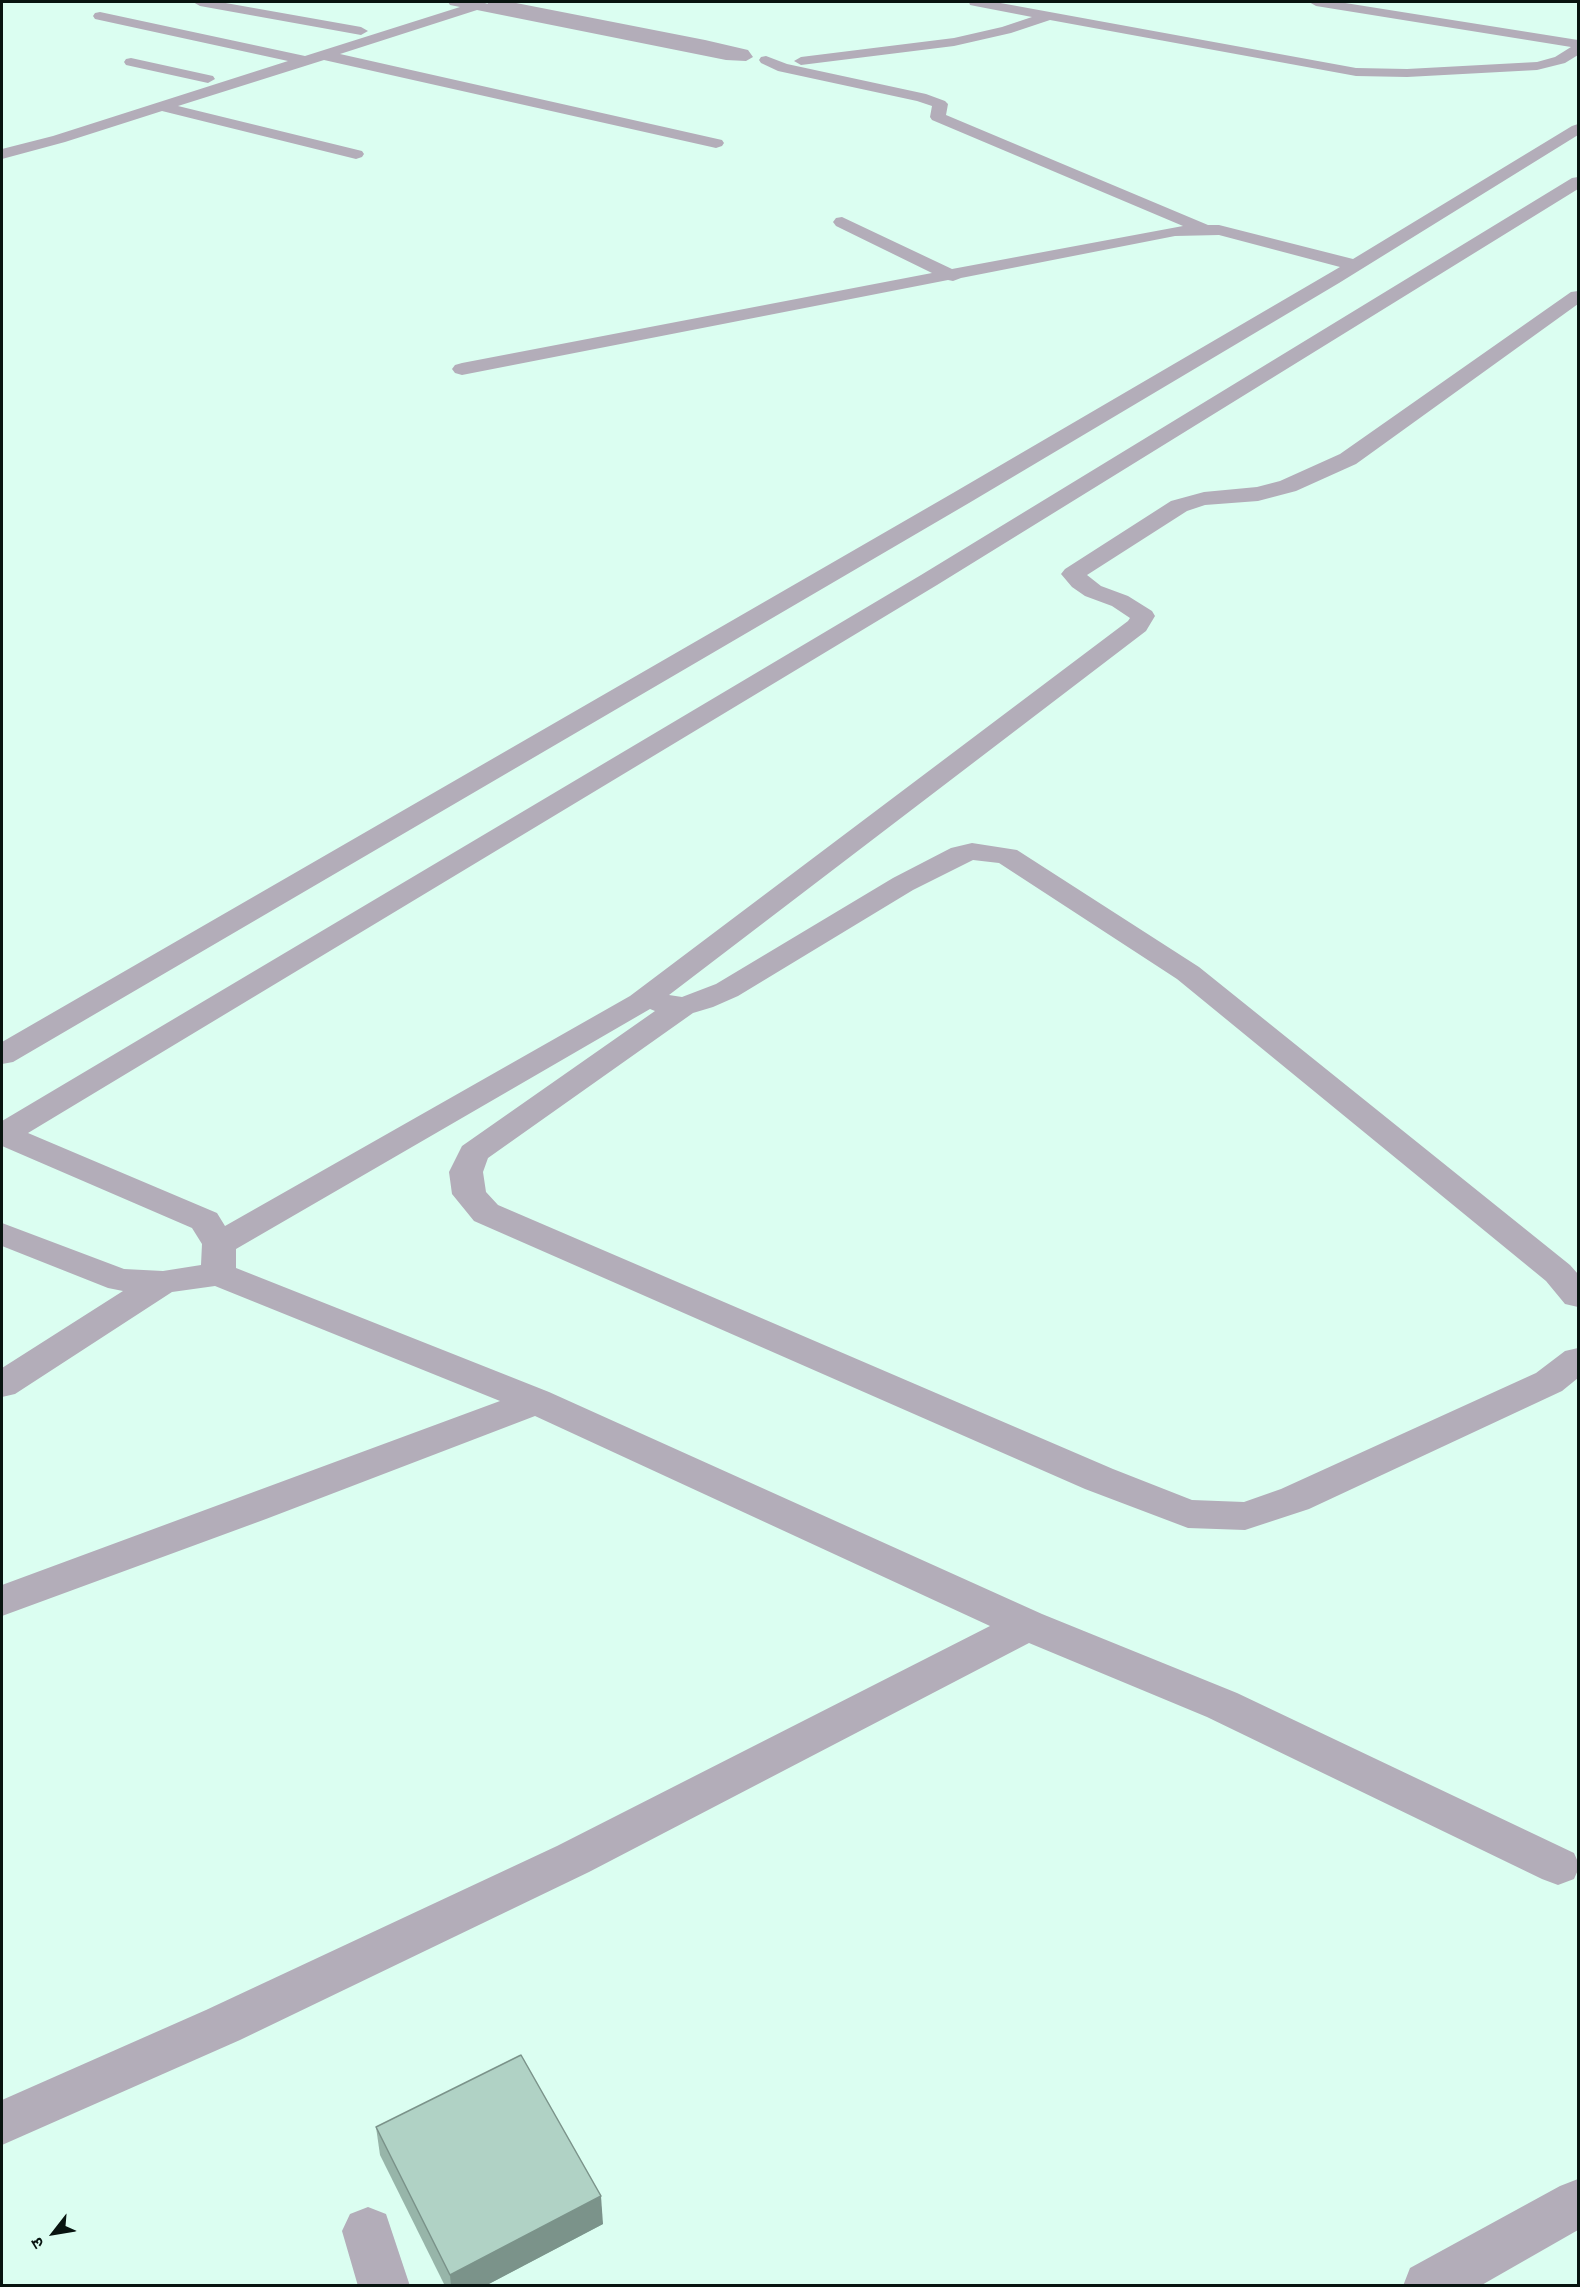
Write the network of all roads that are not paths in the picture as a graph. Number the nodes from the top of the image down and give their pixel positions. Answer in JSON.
{"nodes":[{"id":1,"x":200,"y":2,"type":"edge"},
{"id":2,"x":453,"y":2,"type":"edge"},
{"id":3,"x":975,"y":2,"type":"edge"},
{"id":4,"x":1316,"y":2,"type":"edge"},
{"id":5,"x":487,"y":3,"type":"edge"},
{"id":6,"x":1049,"y":15,"type":"junction"},
{"id":7,"x":100,"y":16,"type":"dead end"},
{"id":8,"x":362,"y":32,"type":"junction"},
{"id":9,"x":1578,"y":44,"type":"edge"},
{"id":10,"x":1578,"y":49,"type":"edge"},
{"id":11,"x":302,"y":55,"type":"junction"},
{"id":12,"x":321,"y":55,"type":"junction"},
{"id":13,"x":282,"y":56,"type":"junction"},
{"id":14,"x":766,"y":60,"type":"junction"},
{"id":15,"x":131,"y":62,"type":"dead end"},
{"id":16,"x":208,"y":79,"type":"junction"},
{"id":17,"x":138,"y":101,"type":"junction"},
{"id":18,"x":161,"y":106,"type":"junction"},
{"id":19,"x":1578,"y":129,"type":"edge"},
{"id":20,"x":716,"y":143,"type":"dead end"},
{"id":21,"x":2,"y":144,"type":"edge"},
{"id":22,"x":356,"y":153,"type":"dead end"},
{"id":23,"x":2,"y":154,"type":"edge"},
{"id":24,"x":1578,"y":182,"type":"edge"},
{"id":25,"x":842,"y":222,"type":"dead end"},
{"id":26,"x":1206,"y":229,"type":"junction"},
{"id":27,"x":1355,"y":265,"type":"junction"},
{"id":28,"x":953,"y":276,"type":"junction"},
{"id":29,"x":1578,"y":296,"type":"edge"},
{"id":30,"x":462,"y":369,"type":"dead end"},
{"id":31,"x":641,"y":1002,"type":"junction"},
{"id":32,"x":682,"y":1006,"type":"junction"},
{"id":33,"x":2,"y":1055,"type":"edge"},
{"id":34,"x":2,"y":1135,"type":"edge"},
{"id":35,"x":2,"y":1234,"type":"edge"},
{"id":36,"x":219,"y":1259,"type":"junction"},
{"id":37,"x":163,"y":1282,"type":"junction"},
{"id":38,"x":1578,"y":1296,"type":"edge"},
{"id":39,"x":1578,"y":1360,"type":"edge"},
{"id":40,"x":2,"y":1385,"type":"edge"},
{"id":41,"x":536,"y":1401,"type":"junction"},
{"id":42,"x":2,"y":1601,"type":"edge"},
{"id":43,"x":1027,"y":1625,"type":"junction"},
{"id":44,"x":1558,"y":1866,"type":"dead end"},
{"id":45,"x":2,"y":2123,"type":"edge"},
{"id":46,"x":1578,"y":2203,"type":"edge"},
{"id":47,"x":368,"y":2231,"type":"dead end"},
{"id":48,"x":384,"y":2286,"type":"edge"},
{"id":49,"x":1429,"y":2286,"type":"edge"}],
"edges":[{"from":1,"to":8,"type":"street"},
{"from":2,"to":5,"type":"street"},
{"from":2,"to":8,"type":"street"},
{"from":3,"to":6,"type":"street"},
{"from":4,"to":9,"type":"street"},
{"from":5,"to":12,"type":"street"},
{"from":5,"to":14,"type":"street"},
{"from":6,"to":10,"type":"street"},
{"from":6,"to":14,"type":"street"},
{"from":7,"to":13,"type":"street"},
{"from":8,"to":11,"type":"street"},
{"from":11,"to":12,"type":"street"},
{"from":11,"to":13,"type":"street"},
{"from":11,"to":18,"type":"street"},
{"from":12,"to":20,"type":"street"},
{"from":13,"to":16,"type":"street"},
{"from":14,"to":26,"type":"street"},
{"from":15,"to":16,"type":"street"},
{"from":16,"to":17,"type":"street"},
{"from":17,"to":18,"type":"street"},
{"from":17,"to":21,"type":"street"},
{"from":18,"to":22,"type":"street"},
{"from":18,"to":23,"type":"street"},
{"from":19,"to":27,"type":"street"},
{"from":24,"to":34,"type":"street"},
{"from":25,"to":28,"type":"street"},
{"from":26,"to":27,"type":"street"},
{"from":26,"to":28,"type":"street"},
{"from":27,"to":33,"type":"street"},
{"from":28,"to":30,"type":"street"},
{"from":29,"to":31,"type":"street"},
{"from":31,"to":32,"type":"street"},
{"from":31,"to":36,"type":"street"},
{"from":32,"to":38,"type":"street"},
{"from":32,"to":39,"type":"street"},
{"from":34,"to":36,"type":"street"},
{"from":35,"to":37,"type":"street"},
{"from":36,"to":37,"type":"street"},
{"from":36,"to":41,"type":"street"},
{"from":37,"to":40,"type":"street"},
{"from":41,"to":42,"type":"street"},
{"from":41,"to":43,"type":"street"},
{"from":43,"to":44,"type":"street"},
{"from":43,"to":45,"type":"street"},
{"from":46,"to":49,"type":"street"},
{"from":47,"to":48,"type":"street"}]}
